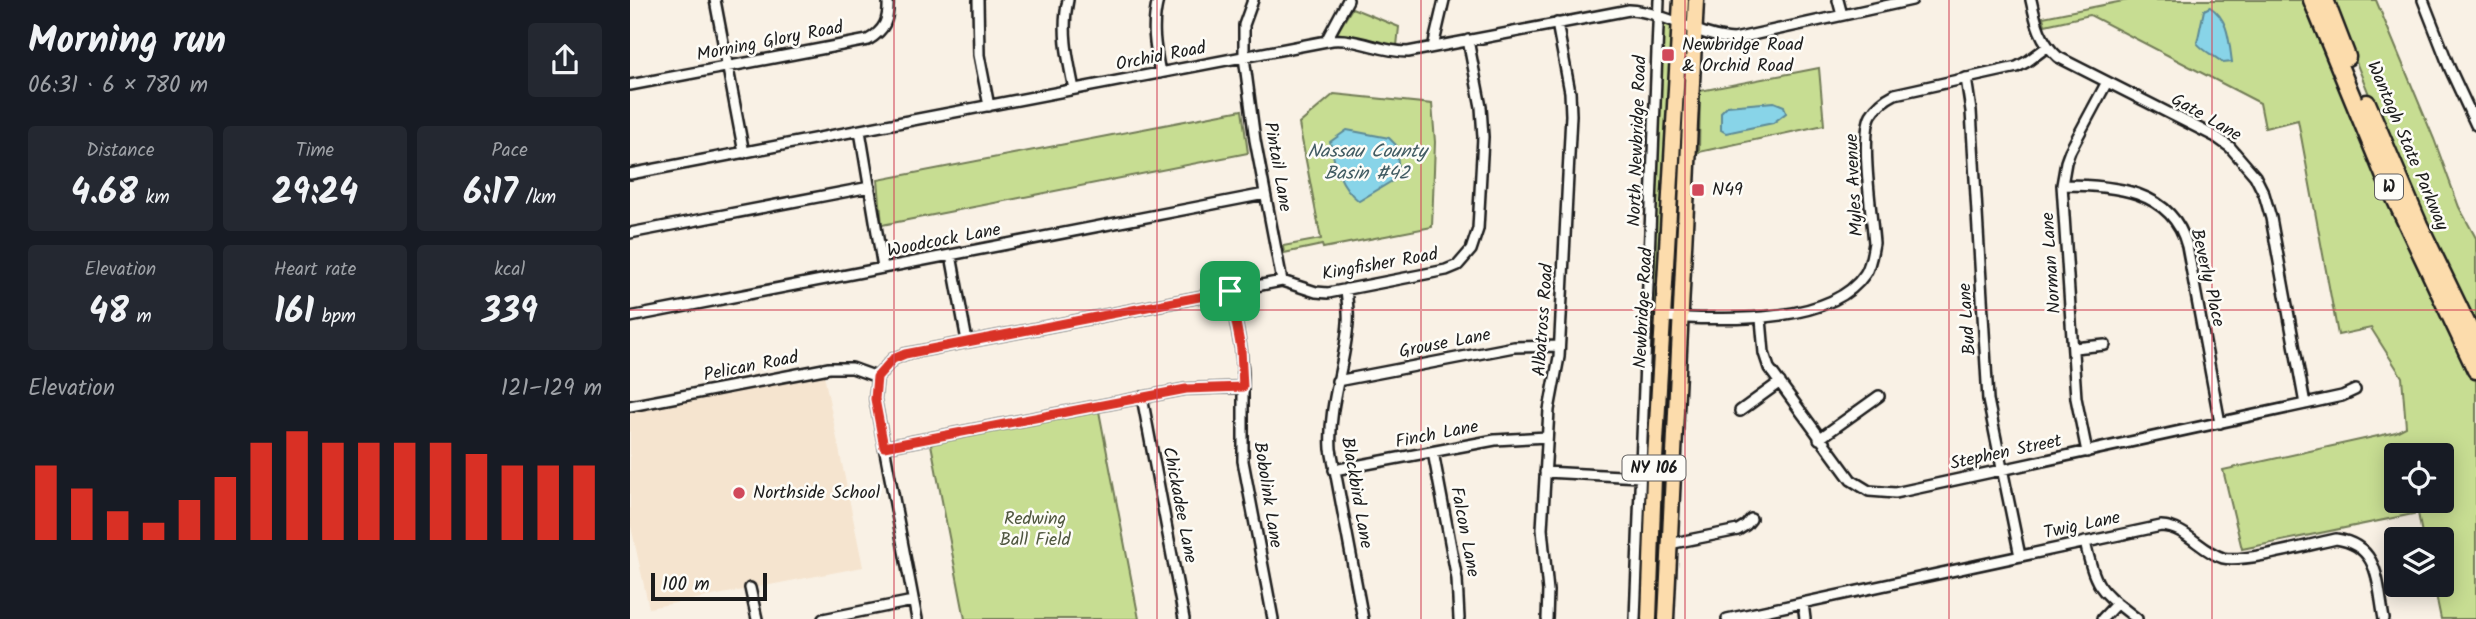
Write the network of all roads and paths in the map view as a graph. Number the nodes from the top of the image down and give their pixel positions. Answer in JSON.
{"nodes":[{"id":1,"x":715,"y":0,"type":"edge"},
{"id":2,"x":888,"y":0,"type":"edge"},
{"id":3,"x":978,"y":0,"type":"edge"},
{"id":4,"x":1068,"y":0,"type":"edge"},
{"id":5,"x":1158,"y":0,"type":"edge"},
{"id":6,"x":1253,"y":0,"type":"edge"},
{"id":7,"x":1348,"y":0,"type":"edge"},
{"id":8,"x":1444,"y":0,"type":"edge"},
{"id":9,"x":1659,"y":0,"type":"edge"},
{"id":10,"x":1681,"y":0,"type":"edge"},
{"id":11,"x":1696,"y":0,"type":"edge"},
{"id":12,"x":1838,"y":0,"type":"edge"},
{"id":13,"x":1912,"y":0,"type":"edge"},
{"id":14,"x":2031,"y":0,"type":"edge"},
{"id":15,"x":2312,"y":0,"type":"edge"},
{"id":16,"x":2325,"y":0,"type":"edge"},
{"id":17,"x":2423,"y":0,"type":"edge"},
{"id":18,"x":1658,"y":14,"type":"junction"},
{"id":19,"x":1842,"y":15,"type":"junction"},
{"id":20,"x":1557,"y":23,"type":"junction"},
{"id":21,"x":1687,"y":27,"type":"junction"},
{"id":22,"x":1468,"y":40,"type":"junction"},
{"id":23,"x":1326,"y":41,"type":"junction"},
{"id":24,"x":1433,"y":47,"type":"junction"},
{"id":25,"x":2047,"y":47,"type":"junction"},
{"id":26,"x":1244,"y":57,"type":"junction"},
{"id":27,"x":728,"y":66,"type":"junction"},
{"id":28,"x":1160,"y":73,"type":"junction"},
{"id":29,"x":1966,"y":78,"type":"junction"},
{"id":30,"x":2107,"y":82,"type":"junction"},
{"id":31,"x":630,"y":85,"type":"edge"},
{"id":32,"x":1074,"y":89,"type":"junction"},
{"id":33,"x":989,"y":106,"type":"junction"},
{"id":34,"x":2476,"y":125,"type":"edge"},
{"id":35,"x":860,"y":131,"type":"junction"},
{"id":36,"x":744,"y":153,"type":"junction"},
{"id":37,"x":630,"y":174,"type":"edge"},
{"id":38,"x":2062,"y":185,"type":"junction"},
{"id":39,"x":870,"y":187,"type":"junction"},
{"id":40,"x":1265,"y":194,"type":"junction"},
{"id":41,"x":630,"y":233,"type":"edge"},
{"id":42,"x":951,"y":255,"type":"junction"},
{"id":43,"x":883,"y":268,"type":"junction"},
{"id":44,"x":1282,"y":281,"type":"junction"},
{"id":45,"x":1346,"y":289,"type":"junction"},
{"id":46,"x":1230,"y":291,"type":"junction"},
{"id":47,"x":630,"y":317,"type":"edge"},
{"id":48,"x":1663,"y":317,"type":"junction"},
{"id":49,"x":1681,"y":317,"type":"junction"},
{"id":50,"x":1761,"y":319,"type":"junction"},
{"id":51,"x":967,"y":341,"type":"junction"},
{"id":52,"x":2476,"y":343,"type":"edge"},
{"id":53,"x":2105,"y":345,"type":"dead end"},
{"id":54,"x":1559,"y":346,"type":"junction"},
{"id":55,"x":2074,"y":348,"type":"junction"},
{"id":56,"x":2476,"y":370,"type":"edge"},
{"id":57,"x":877,"y":377,"type":"junction"},
{"id":58,"x":1338,"y":381,"type":"junction"},
{"id":59,"x":1780,"y":382,"type":"junction"},
{"id":60,"x":1243,"y":387,"type":"junction"},
{"id":61,"x":2355,"y":390,"type":"dead end"},
{"id":62,"x":1879,"y":396,"type":"dead end"},
{"id":63,"x":1142,"y":397,"type":"junction"},
{"id":64,"x":2305,"y":404,"type":"junction"},
{"id":65,"x":630,"y":406,"type":"edge"},
{"id":66,"x":1740,"y":411,"type":"dead end"},
{"id":67,"x":2220,"y":423,"type":"junction"},
{"id":68,"x":1547,"y":437,"type":"junction"},
{"id":69,"x":1819,"y":439,"type":"junction"},
{"id":70,"x":884,"y":447,"type":"junction"},
{"id":71,"x":1433,"y":452,"type":"junction"},
{"id":72,"x":2087,"y":452,"type":"junction"},
{"id":73,"x":1334,"y":470,"type":"junction"},
{"id":74,"x":2002,"y":470,"type":"junction"},
{"id":75,"x":1545,"y":472,"type":"junction"},
{"id":76,"x":1640,"y":477,"type":"junction"},
{"id":77,"x":1751,"y":519,"type":"dead end"},
{"id":78,"x":2085,"y":542,"type":"junction"},
{"id":79,"x":1670,"y":544,"type":"junction"},
{"id":80,"x":2020,"y":556,"type":"junction"},
{"id":81,"x":750,"y":589,"type":"dead end"},
{"id":82,"x":914,"y":601,"type":"junction"},
{"id":83,"x":1803,"y":603,"type":"junction"},
{"id":84,"x":2117,"y":603,"type":"junction"},
{"id":85,"x":757,"y":619,"type":"edge"},
{"id":86,"x":823,"y":619,"type":"edge"},
{"id":87,"x":917,"y":619,"type":"edge"},
{"id":88,"x":1184,"y":619,"type":"edge"},
{"id":89,"x":1273,"y":619,"type":"edge"},
{"id":90,"x":1363,"y":619,"type":"edge"},
{"id":91,"x":1459,"y":619,"type":"edge"},
{"id":92,"x":1547,"y":619,"type":"edge"},
{"id":93,"x":1635,"y":619,"type":"edge"},
{"id":94,"x":1649,"y":619,"type":"edge"},
{"id":95,"x":1666,"y":619,"type":"edge"},
{"id":96,"x":1727,"y":619,"type":"edge"},
{"id":97,"x":1805,"y":619,"type":"edge"},
{"id":98,"x":2102,"y":619,"type":"edge"},
{"id":99,"x":2137,"y":619,"type":"edge"},
{"id":100,"x":2384,"y":619,"type":"edge"}],
"edges":[{"from":1,"to":27,"type":"street"},
{"from":2,"to":27,"type":"street","name":"Morning Glory Road"},
{"from":3,"to":33,"type":"street"},
{"from":4,"to":32,"type":"street"},
{"from":5,"to":28,"type":"street"},
{"from":6,"to":26,"type":"street","name":"Pintail Lane"},
{"from":7,"to":23,"type":"street"},
{"from":8,"to":24,"type":"street"},
{"from":9,"to":18,"type":"street","name":"North Newbridge Road"},
{"from":10,"to":21,"type":"main road","name":"Newbridge Road","number":"NY 106"},
{"from":11,"to":21,"type":"main road","name":"Newbridge Road","number":"NY 106"},
{"from":12,"to":19,"type":"street"},
{"from":13,"to":19,"type":"street","name":"Orchid Road"},
{"from":14,"to":25,"type":"street"},
{"from":15,"to":56,"type":"highway","name":"Wantagh State Parkway","number":"W"},
{"from":16,"to":52,"type":"highway","name":"Wantagh State Parkway","number":"W"},
{"from":17,"to":34,"type":"street"},
{"from":18,"to":20,"type":"street","name":"Orchid Road"},
{"from":18,"to":21,"type":"street","name":"Orchid Road"},
{"from":18,"to":76,"type":"street","name":"North Newbridge Road"},
{"from":19,"to":21,"type":"street","name":"Orchid Road"},
{"from":20,"to":22,"type":"street","name":"Orchid Road"},
{"from":20,"to":54,"type":"street","name":"Albatross Road"},
{"from":21,"to":48,"type":"main road","name":"Newbridge Road","number":"NY 106"},
{"from":21,"to":49,"type":"main road","name":"Newbridge Road","number":"NY 106"},
{"from":22,"to":24,"type":"street","name":"Orchid Road"},
{"from":22,"to":45,"type":"street","name":"Kingfisher Road"},
{"from":23,"to":24,"type":"street","name":"Orchid Road"},
{"from":23,"to":26,"type":"street","name":"Orchid Road"},
{"from":25,"to":29,"type":"street","name":"Myles Avenue"},
{"from":25,"to":30,"type":"street","name":"Gate Lane"},
{"from":26,"to":28,"type":"street","name":"Orchid Road"},
{"from":26,"to":40,"type":"street","name":"Pintail Lane"},
{"from":27,"to":31,"type":"street","name":"Morning Glory Road"},
{"from":27,"to":36,"type":"street"},
{"from":28,"to":32,"type":"street","name":"Orchid Road"},
{"from":29,"to":50,"type":"street","name":"Myles Avenue"},
{"from":29,"to":74,"type":"street","name":"Bud Lane"},
{"from":30,"to":38,"type":"street","name":"Norman Lane"},
{"from":30,"to":64,"type":"street","name":"Gate Lane"},
{"from":32,"to":33,"type":"street","name":"Orchid Road"},
{"from":33,"to":35,"type":"street","name":"Orchid Road"},
{"from":35,"to":36,"type":"street","name":"Orchid Road"},
{"from":35,"to":39,"type":"street"},
{"from":36,"to":37,"type":"street","name":"Orchid Road"},
{"from":38,"to":55,"type":"street","name":"Norman Lane"},
{"from":38,"to":67,"type":"street","name":"Beverly Place"},
{"from":39,"to":41,"type":"street"},
{"from":39,"to":43,"type":"street"},
{"from":40,"to":42,"type":"street","name":"Woodcock Lane"},
{"from":40,"to":44,"type":"street","name":"Pintail Lane"},
{"from":42,"to":43,"type":"street","name":"Woodcock Lane"},
{"from":42,"to":51,"type":"street"},
{"from":43,"to":47,"type":"street","name":"Woodcock Lane"},
{"from":44,"to":45,"type":"street","name":"Kingfisher Road"},
{"from":44,"to":46,"type":"street","name":"Kingfisher Road"},
{"from":45,"to":58,"type":"street","name":"Blackbird Lane"},
{"from":46,"to":51,"type":"street","name":"Kingfisher Road"},
{"from":46,"to":60,"type":"street","name":"Bobolink Lane"},
{"from":48,"to":49,"type":"street","name":"Myles Avenue"},
{"from":48,"to":94,"type":"main road","name":"Newbridge Road","number":"NY 106"},
{"from":49,"to":50,"type":"street","name":"Myles Avenue"},
{"from":49,"to":79,"type":"main road","name":"Newbridge Road","number":"NY 106"},
{"from":50,"to":59,"type":"street","name":"Stephen Street"},
{"from":51,"to":57,"type":"street","name":"Kingfisher Road"},
{"from":53,"to":55,"type":"street"},
{"from":54,"to":58,"type":"street","name":"Grouse Lane"},
{"from":54,"to":68,"type":"street","name":"Albatross Road"},
{"from":55,"to":72,"type":"street","name":"Norman Lane"},
{"from":57,"to":65,"type":"street","name":"Pelican Road"},
{"from":57,"to":70,"type":"street"},
{"from":58,"to":73,"type":"street","name":"Blackbird Lane"},
{"from":59,"to":66,"type":"street"},
{"from":59,"to":69,"type":"street","name":"Stephen Street"},
{"from":60,"to":63,"type":"street"},
{"from":60,"to":89,"type":"street","name":"Bobolink Lane"},
{"from":61,"to":64,"type":"street","name":"Stephen Street"},
{"from":62,"to":69,"type":"street"},
{"from":63,"to":70,"type":"street"},
{"from":63,"to":88,"type":"street","name":"Chickadee Lane"},
{"from":64,"to":67,"type":"street","name":"Stephen Street"},
{"from":67,"to":72,"type":"street","name":"Stephen Street"},
{"from":68,"to":71,"type":"street","name":"Finch Lane"},
{"from":68,"to":75,"type":"street","name":"Albatross Road"},
{"from":69,"to":74,"type":"street","name":"Stephen Street"},
{"from":70,"to":82,"type":"street"},
{"from":71,"to":73,"type":"street","name":"Finch Lane"},
{"from":71,"to":91,"type":"street","name":"Falcon Lane"},
{"from":72,"to":74,"type":"street","name":"Stephen Street"},
{"from":73,"to":90,"type":"street","name":"Blackbird Lane"},
{"from":74,"to":80,"type":"street","name":"Bud Lane"},
{"from":75,"to":76,"type":"street"},
{"from":75,"to":92,"type":"street","name":"Albatross Road"},
{"from":76,"to":93,"type":"street","name":"North Newbridge Road"},
{"from":77,"to":79,"type":"street"},
{"from":78,"to":80,"type":"street","name":"Twig Lane"},
{"from":78,"to":84,"type":"street"},
{"from":78,"to":100,"type":"street","name":"Twig Lane"},
{"from":79,"to":95,"type":"main road","name":"Newbridge Road","number":"NY 106"},
{"from":80,"to":83,"type":"street","name":"Twig Lane"},
{"from":81,"to":85,"type":"street"},
{"from":82,"to":86,"type":"street"},
{"from":82,"to":87,"type":"street"},
{"from":83,"to":96,"type":"street","name":"Twig Lane"},
{"from":83,"to":97,"type":"street"},
{"from":84,"to":98,"type":"street"},
{"from":84,"to":99,"type":"street"}]}
